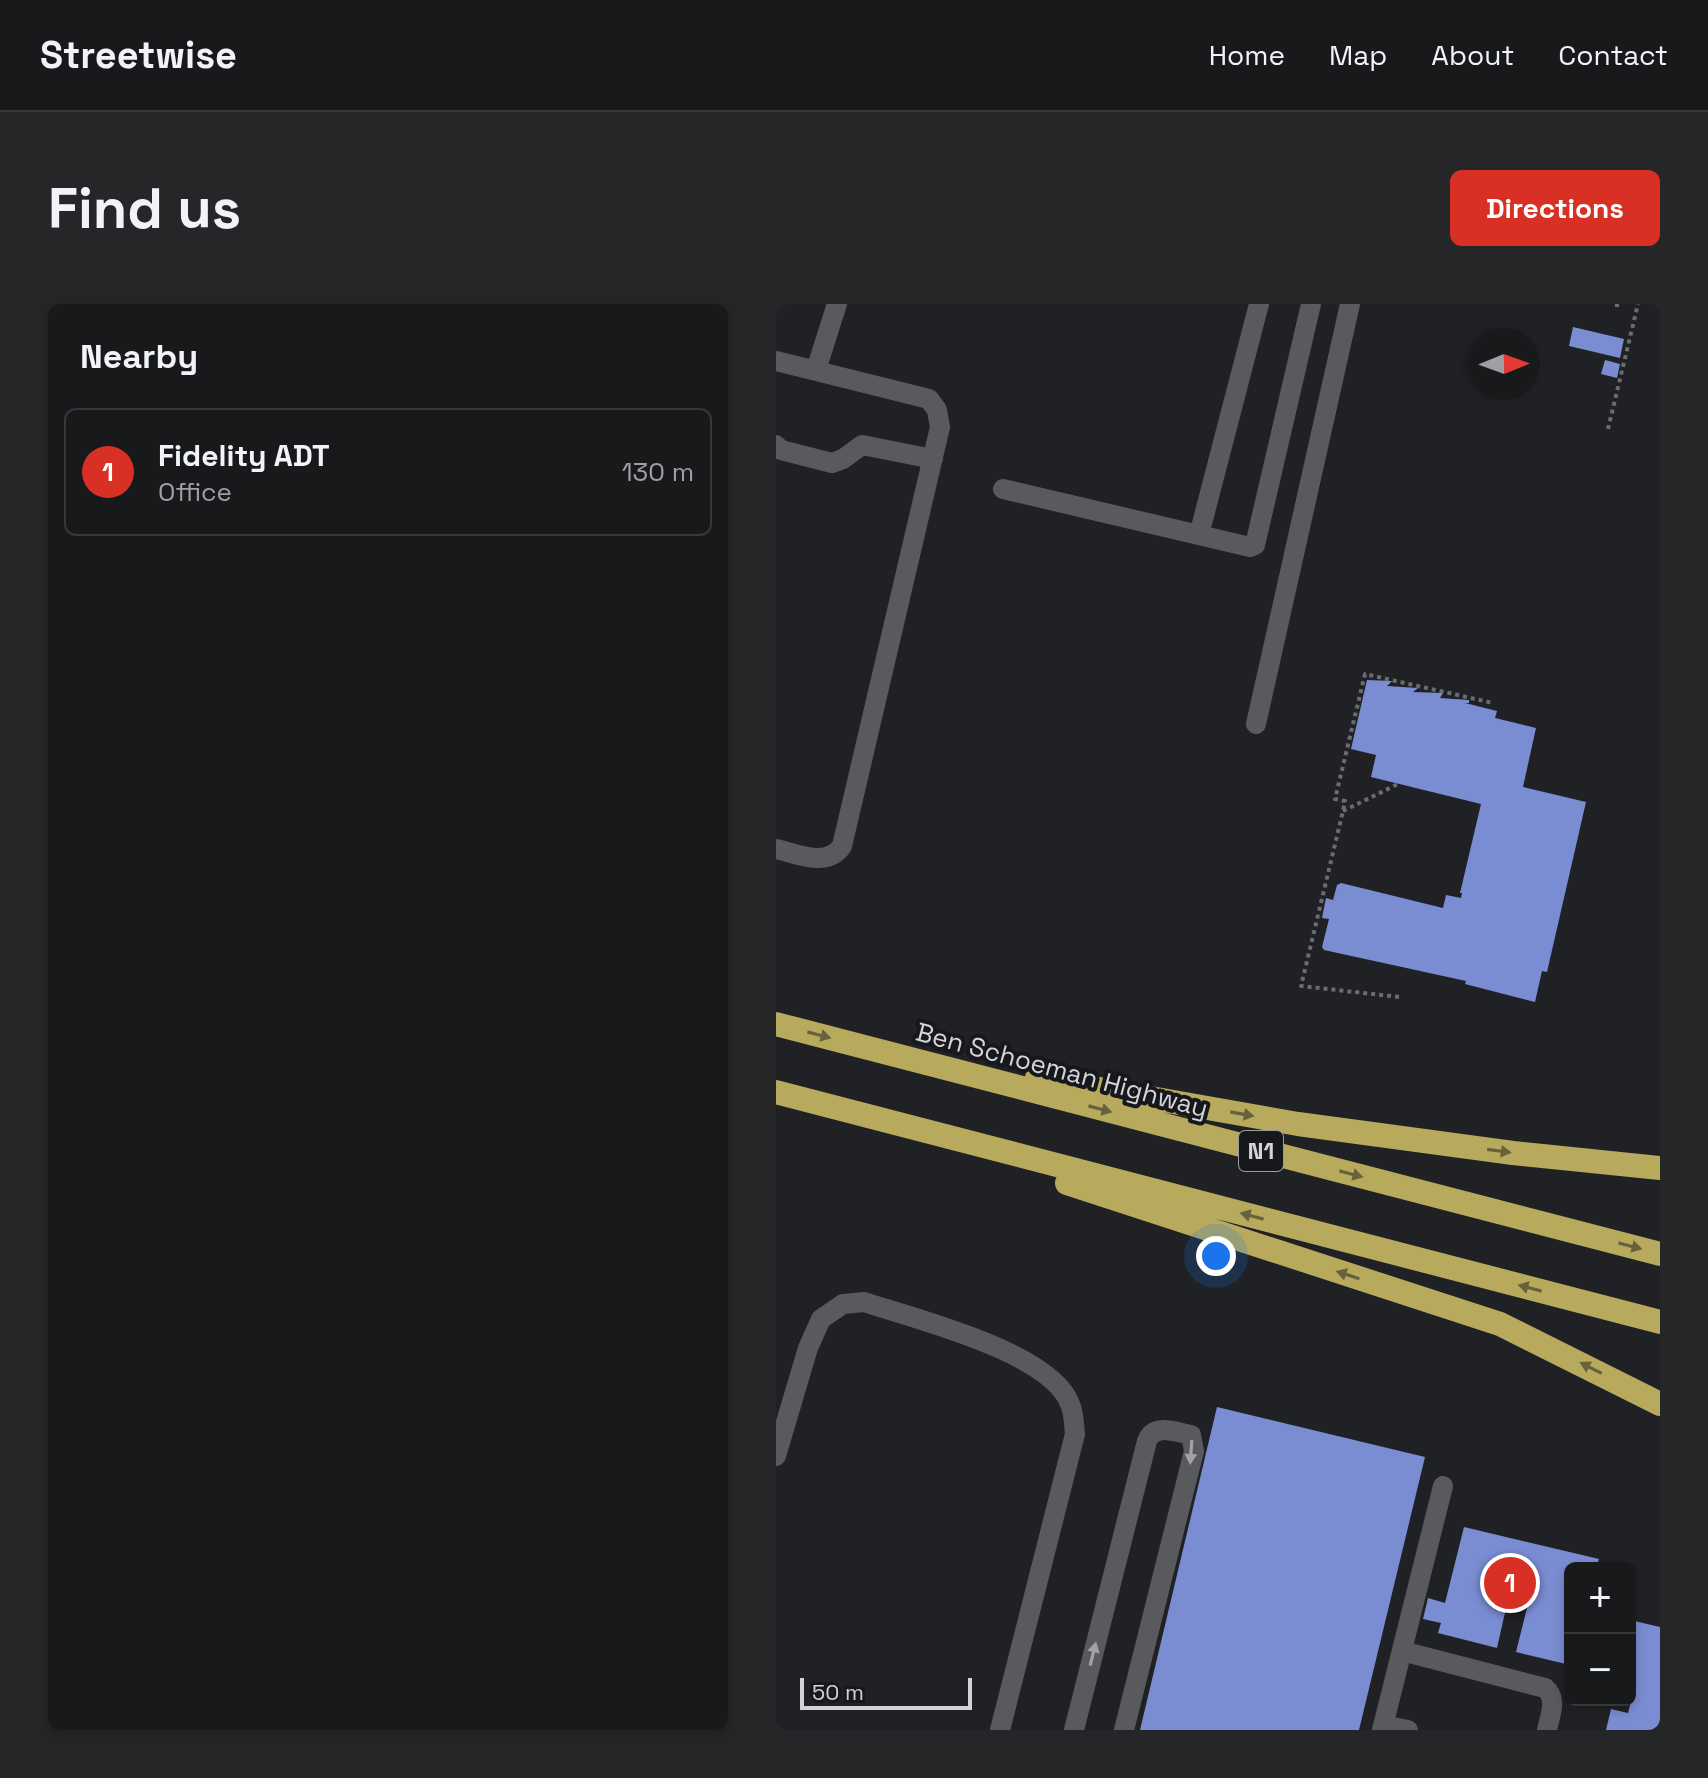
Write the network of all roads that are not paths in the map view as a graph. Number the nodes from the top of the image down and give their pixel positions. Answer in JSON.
{"nodes":[{"id":1,"x":837,"y":304,"type":"edge"},
{"id":2,"x":1259,"y":304,"type":"edge"},
{"id":3,"x":1311,"y":304,"type":"edge"},
{"id":4,"x":1350,"y":304,"type":"edge"},
{"id":5,"x":776,"y":361,"type":"edge"},
{"id":6,"x":816,"y":370,"type":"junction"},
{"id":7,"x":1295,"y":376,"type":"junction"},
{"id":8,"x":1331,"y":385,"type":"junction"},
{"id":9,"x":776,"y":445,"type":"edge"},
{"id":10,"x":933,"y":459,"type":"junction"},
{"id":11,"x":1003,"y":489,"type":"dead end"},
{"id":12,"x":1199,"y":535,"type":"junction"},
{"id":13,"x":1256,"y":724,"type":"dead end"},
{"id":14,"x":776,"y":849,"type":"edge"},
{"id":15,"x":776,"y":1024,"type":"edge"},
{"id":16,"x":862,"y":1047,"type":"junction"},
{"id":17,"x":776,"y":1092,"type":"edge"},
{"id":18,"x":839,"y":1109,"type":"junction"},
{"id":19,"x":1660,"y":1168,"type":"edge"},
{"id":20,"x":1660,"y":1254,"type":"edge"},
{"id":21,"x":1660,"y":1322,"type":"edge"},
{"id":22,"x":1660,"y":1404,"type":"edge"},
{"id":23,"x":776,"y":1456,"type":"edge"},
{"id":24,"x":1443,"y":1486,"type":"dead end"},
{"id":25,"x":1402,"y":1651,"type":"junction"},
{"id":26,"x":1383,"y":1727,"type":"edge"},
{"id":27,"x":1000,"y":1730,"type":"edge"},
{"id":28,"x":1074,"y":1730,"type":"edge"},
{"id":29,"x":1124,"y":1730,"type":"edge"},
{"id":30,"x":1408,"y":1730,"type":"edge"},
{"id":31,"x":1547,"y":1730,"type":"edge"}],
"edges":[{"from":1,"to":6,"type":"lane"},
{"from":2,"to":12,"type":"lane"},
{"from":3,"to":7,"type":"lane"},
{"from":4,"to":8,"type":"lane"},
{"from":5,"to":6,"type":"lane"},
{"from":6,"to":10,"type":"lane"},
{"from":7,"to":8,"type":"lane"},
{"from":7,"to":12,"type":"lane"},
{"from":8,"to":13,"type":"lane"},
{"from":9,"to":10,"type":"lane"},
{"from":10,"to":14,"type":"lane"},
{"from":11,"to":12,"type":"lane"},
{"from":15,"to":16,"type":"highway","name":"Ben Schoeman Highway","number":"N1","one_way":true},
{"from":16,"to":19,"type":"highway","one_way":true},
{"from":16,"to":20,"type":"highway","name":"Ben Schoeman Highway","number":"N1","one_way":true},
{"from":17,"to":18,"type":"highway"},
{"from":21,"to":18,"type":"highway","one_way":true},
{"from":22,"to":18,"type":"highway","one_way":true},
{"from":23,"to":27,"type":"lane"},
{"from":24,"to":25,"type":"lane"},
{"from":25,"to":26,"type":"lane"},
{"from":25,"to":31,"type":"lane"},
{"from":26,"to":30,"type":"lane"},
{"from":28,"to":29,"type":"lane","one_way":true}]}
